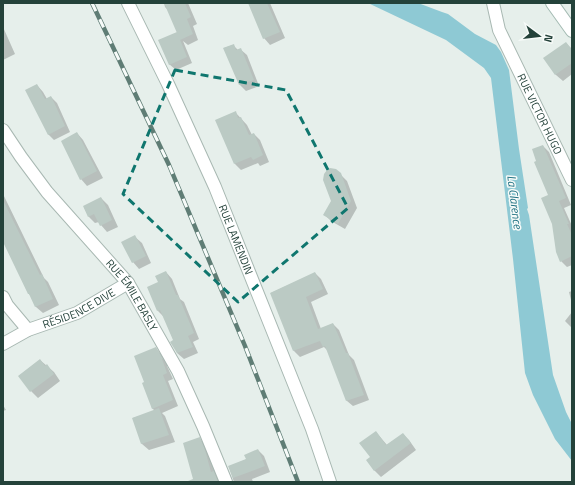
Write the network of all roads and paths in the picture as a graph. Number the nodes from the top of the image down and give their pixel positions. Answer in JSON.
{"nodes":[{"id":1,"x":128,"y":3,"type":"edge"},
{"id":2,"x":493,"y":3,"type":"edge"},
{"id":3,"x":552,"y":3,"type":"edge"},
{"id":4,"x":572,"y":31,"type":"edge"},
{"id":5,"x":3,"y":130,"type":"edge"},
{"id":6,"x":572,"y":180,"type":"edge"},
{"id":7,"x":128,"y":283,"type":"junction"},
{"id":8,"x":3,"y":297,"type":"edge"},
{"id":9,"x":28,"y":330,"type":"junction"},
{"id":10,"x":3,"y":344,"type":"edge"},
{"id":11,"x":226,"y":482,"type":"edge"},
{"id":12,"x":330,"y":482,"type":"edge"}],
"edges":[{"from":1,"to":12,"type":"street","name":"RUE LAMENDIN"},
{"from":2,"to":6,"type":"street","name":"RUE VICTOR HUGO"},
{"from":3,"to":4,"type":"street"},
{"from":5,"to":7,"type":"street","name":"RUE ÉMILE BASLY"},
{"from":7,"to":9,"type":"street","name":"RÉSIDENCE DIVE"},
{"from":7,"to":11,"type":"street","name":"RUE ÉMILE BASLY"},
{"from":8,"to":9,"type":"street","name":"RÉSIDENCE DIVE"},
{"from":9,"to":10,"type":"street","name":"RÉSIDENCE DIVE"}]}
